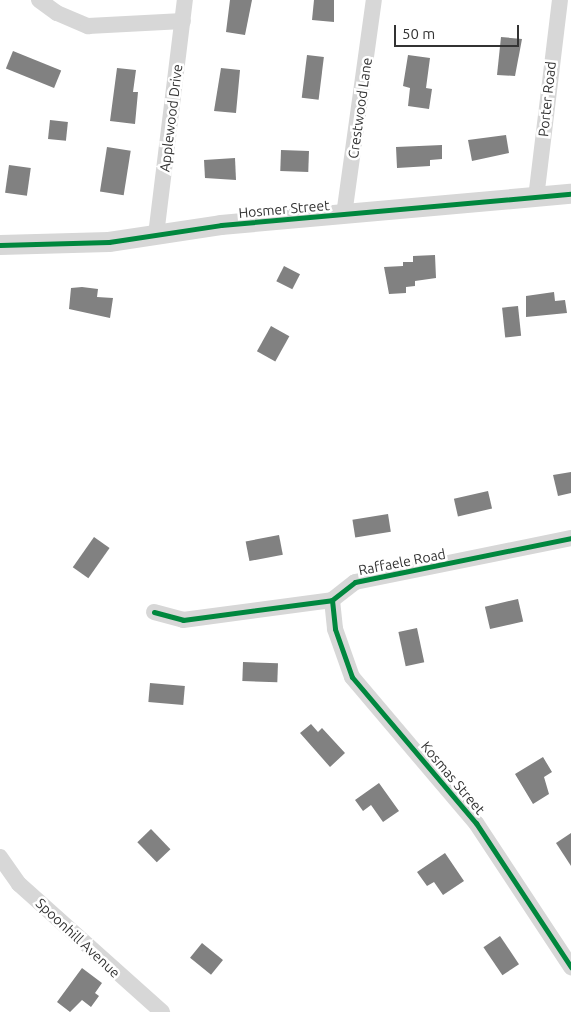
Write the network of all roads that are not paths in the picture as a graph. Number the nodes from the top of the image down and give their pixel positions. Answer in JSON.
{"nodes":[{"id":1,"x":39,"y":0,"type":"edge"},
{"id":2,"x":185,"y":0,"type":"edge"},
{"id":3,"x":374,"y":0,"type":"edge"},
{"id":4,"x":560,"y":0,"type":"edge"},
{"id":5,"x":182,"y":21,"type":"junction"},
{"id":6,"x":571,"y":194,"type":"edge"},
{"id":7,"x":536,"y":198,"type":"junction"},
{"id":8,"x":344,"y":215,"type":"junction"},
{"id":9,"x":156,"y":235,"type":"junction"},
{"id":10,"x":0,"y":245,"type":"edge"},
{"id":11,"x":571,"y":538,"type":"edge"},
{"id":12,"x":332,"y":600,"type":"junction"},
{"id":13,"x":154,"y":612,"type":"dead end"},
{"id":14,"x":0,"y":857,"type":"edge"},
{"id":15,"x":571,"y":966,"type":"edge"},
{"id":16,"x":162,"y":1012,"type":"edge"}],
"edges":[{"from":1,"to":5,"type":"street"},
{"from":2,"to":5,"type":"street","name":"Applewood Drive"},
{"from":3,"to":8,"type":"street","name":"Crestwood Lane"},
{"from":4,"to":7,"type":"street","name":"Porter Road"},
{"from":5,"to":9,"type":"street","name":"Applewood Drive"},
{"from":6,"to":7,"type":"street","name":"Hosmer Street"},
{"from":7,"to":8,"type":"street","name":"Hosmer Street"},
{"from":8,"to":9,"type":"street","name":"Hosmer Street"},
{"from":9,"to":10,"type":"street","name":"Hosmer Street"},
{"from":11,"to":12,"type":"street","name":"Raffaele Road"},
{"from":12,"to":13,"type":"street"},
{"from":12,"to":15,"type":"street","name":"Kosmas Street"},
{"from":14,"to":16,"type":"street","name":"Spoonhill Avenue"}]}
